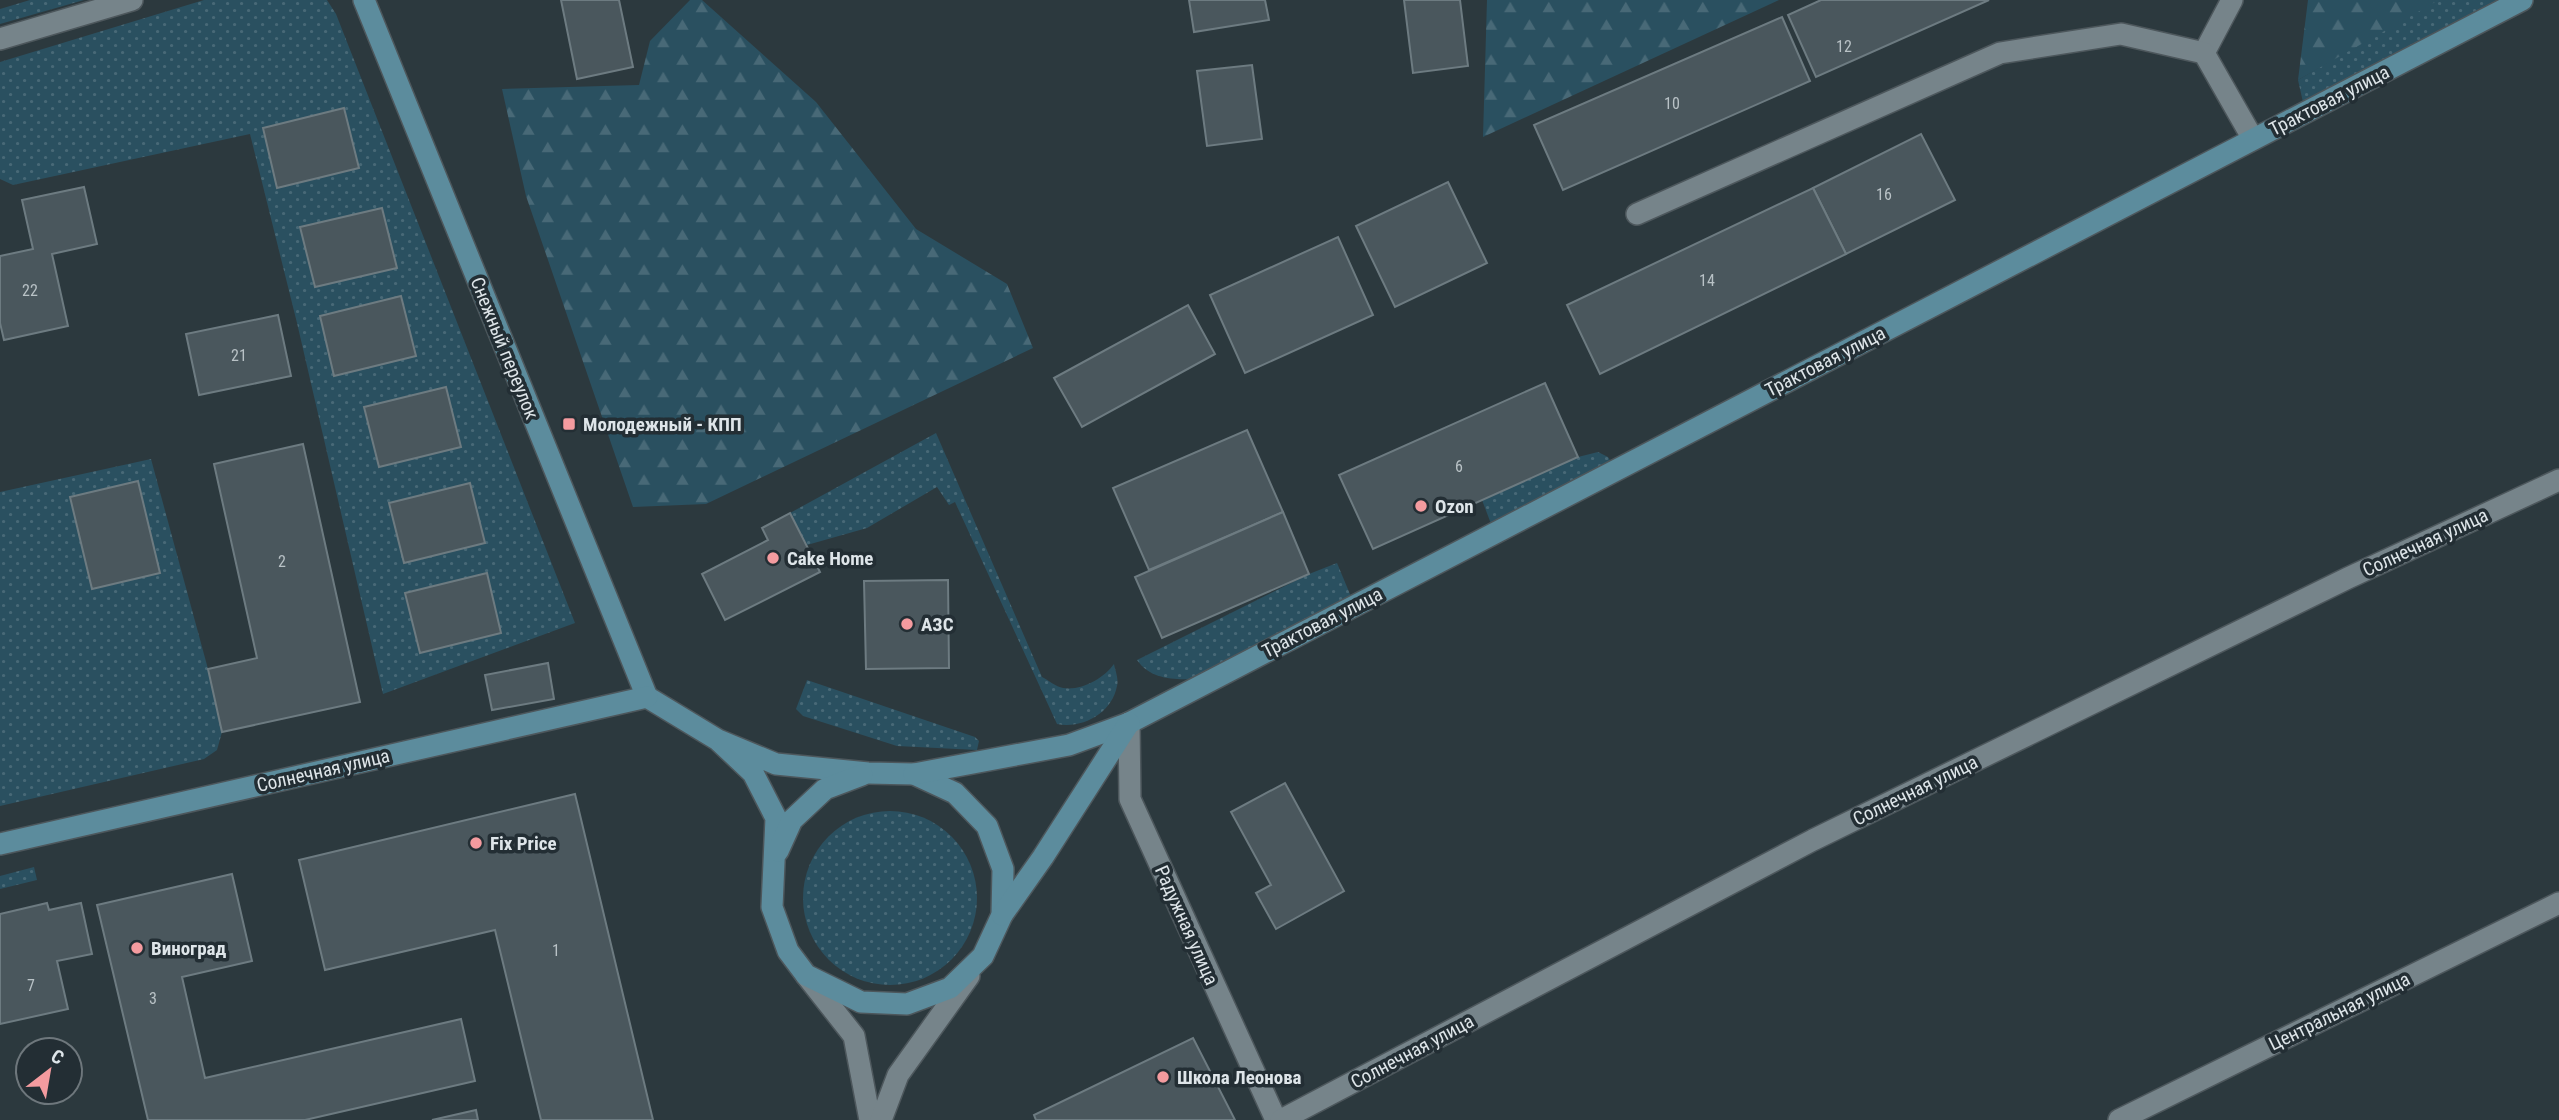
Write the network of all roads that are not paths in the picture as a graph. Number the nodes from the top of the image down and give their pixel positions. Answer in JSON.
{"nodes":[{"id":1,"x":132,"y":0,"type":"edge"},
{"id":2,"x":364,"y":0,"type":"edge"},
{"id":3,"x":2232,"y":0,"type":"edge"},
{"id":4,"x":2522,"y":0,"type":"edge"},
{"id":5,"x":0,"y":38,"type":"edge"},
{"id":6,"x":2204,"y":53,"type":"junction"},
{"id":7,"x":2253,"y":139,"type":"junction"},
{"id":8,"x":1637,"y":214,"type":"dead end"},
{"id":9,"x":2559,"y":480,"type":"edge"},
{"id":10,"x":647,"y":697,"type":"junction"},
{"id":11,"x":1129,"y":723,"type":"junction"},
{"id":12,"x":718,"y":740,"type":"junction"},
{"id":13,"x":868,"y":773,"type":"junction"},
{"id":14,"x":914,"y":774,"type":"junction"},
{"id":15,"x":0,"y":844,"type":"edge"},
{"id":16,"x":773,"y":862,"type":"junction"},
{"id":17,"x":2559,"y":903,"type":"edge"},
{"id":18,"x":1002,"y":915,"type":"junction"},
{"id":19,"x":983,"y":956,"type":"junction"},
{"id":20,"x":806,"y":975,"type":"junction"},
{"id":21,"x":870,"y":1120,"type":"edge"},
{"id":22,"x":881,"y":1120,"type":"edge"},
{"id":23,"x":1279,"y":1120,"type":"edge"},
{"id":24,"x":2119,"y":1120,"type":"edge"}],
"edges":[{"from":1,"to":5,"type":"street"},
{"from":2,"to":10,"type":"street","name":"Снежный переулок"},
{"from":3,"to":6,"type":"street"},
{"from":4,"to":7,"type":"street","name":"Трактовая улица"},
{"from":6,"to":7,"type":"street"},
{"from":6,"to":8,"type":"street"},
{"from":7,"to":11,"type":"street","name":"Трактовая улица"},
{"from":9,"to":23,"type":"street","name":"Солнечная улица"},
{"from":10,"to":12,"type":"street"},
{"from":10,"to":15,"type":"street","name":"Солнечная улица"},
{"from":11,"to":14,"type":"street","name":"Трактовая улица"},
{"from":11,"to":18,"type":"street","name":"Трактовая улица"},
{"from":11,"to":23,"type":"street","name":"Радужная улица"},
{"from":12,"to":13,"type":"street"},
{"from":12,"to":16,"type":"street"},
{"from":13,"to":14,"type":"street"},
{"from":13,"to":16,"type":"street"},
{"from":14,"to":18,"type":"street"},
{"from":16,"to":20,"type":"street"},
{"from":17,"to":24,"type":"street","name":"Центральная улица"},
{"from":18,"to":19,"type":"street"},
{"from":19,"to":20,"type":"street"},
{"from":19,"to":22,"type":"street"},
{"from":20,"to":21,"type":"street"}]}
